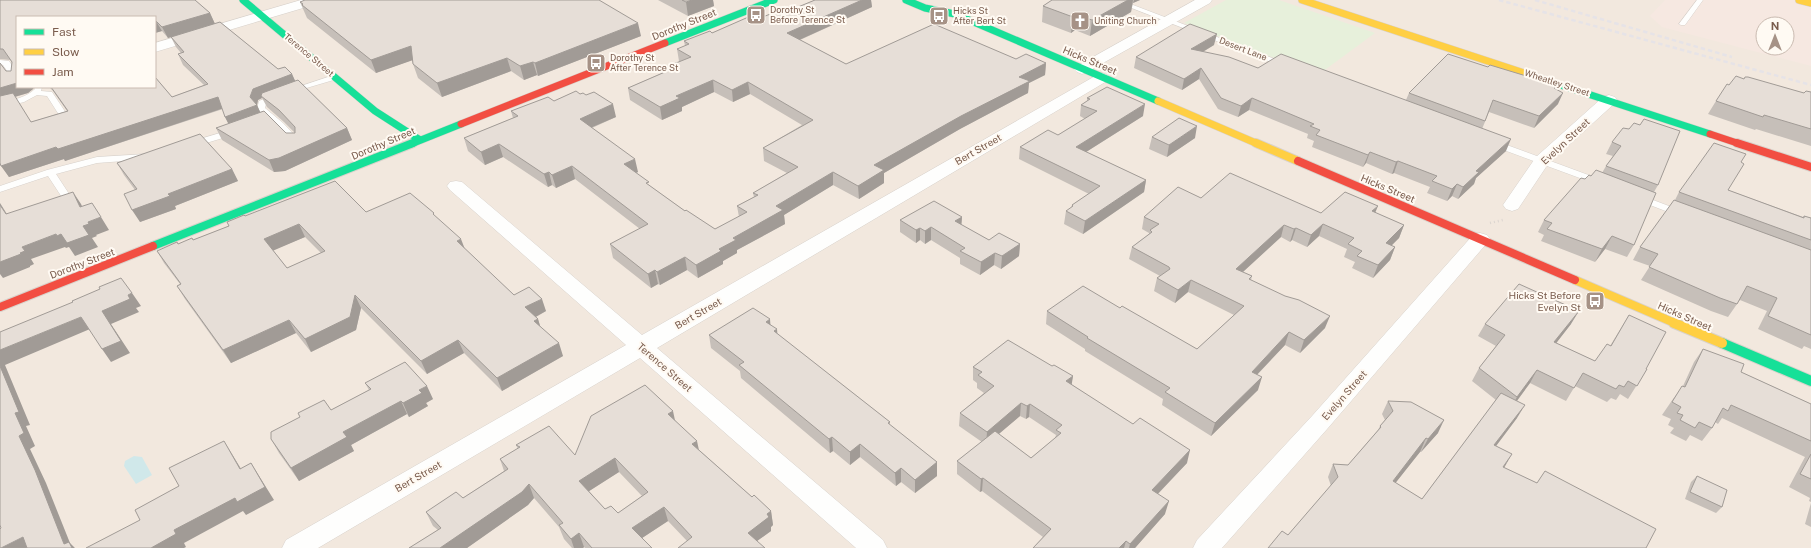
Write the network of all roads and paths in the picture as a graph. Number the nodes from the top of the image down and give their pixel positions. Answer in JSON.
{"nodes":[{"id":1,"x":243,"y":0,"type":"edge"},
{"id":2,"x":315,"y":0,"type":"edge"},
{"id":3,"x":774,"y":0,"type":"edge"},
{"id":4,"x":906,"y":0,"type":"edge"},
{"id":5,"x":930,"y":0,"type":"edge"},
{"id":6,"x":1114,"y":0,"type":"edge"},
{"id":7,"x":1205,"y":0,"type":"edge"},
{"id":8,"x":1302,"y":0,"type":"edge"},
{"id":9,"x":1700,"y":0,"type":"edge"},
{"id":10,"x":1799,"y":0,"type":"edge"},
{"id":11,"x":1811,"y":3,"type":"edge"},
{"id":12,"x":955,"y":14,"type":"junction"},
{"id":13,"x":261,"y":16,"type":"junction"},
{"id":14,"x":1169,"y":21,"type":"junction"},
{"id":15,"x":1683,"y":24,"type":"dead end"},
{"id":16,"x":156,"y":48,"type":"edge"},
{"id":17,"x":0,"y":62,"type":"edge"},
{"id":18,"x":1290,"y":66,"type":"edge"},
{"id":19,"x":1082,"y":69,"type":"junction"},
{"id":20,"x":334,"y":76,"type":"junction"},
{"id":21,"x":16,"y":78,"type":"edge"},
{"id":22,"x":1102,"y":78,"type":"junction"},
{"id":23,"x":37,"y":90,"type":"edge"},
{"id":24,"x":1610,"y":100,"type":"junction"},
{"id":25,"x":0,"y":106,"type":"edge"},
{"id":26,"x":375,"y":111,"type":"junction"},
{"id":27,"x":64,"y":116,"type":"edge"},
{"id":28,"x":270,"y":118,"type":"junction"},
{"id":29,"x":260,"y":122,"type":"edge"},
{"id":30,"x":243,"y":128,"type":"edge"},
{"id":31,"x":420,"y":140,"type":"junction"},
{"id":32,"x":296,"y":142,"type":"edge"},
{"id":33,"x":1490,"y":142,"type":"edge"},
{"id":34,"x":185,"y":146,"type":"edge"},
{"id":35,"x":400,"y":148,"type":"junction"},
{"id":36,"x":156,"y":155,"type":"edge"},
{"id":37,"x":1542,"y":161,"type":"junction"},
{"id":38,"x":1811,"y":168,"type":"edge"},
{"id":39,"x":50,"y":172,"type":"junction"},
{"id":40,"x":1605,"y":185,"type":"edge"},
{"id":41,"x":456,"y":186,"type":"dead end"},
{"id":42,"x":0,"y":189,"type":"edge"},
{"id":43,"x":1627,"y":193,"type":"edge"},
{"id":44,"x":70,"y":203,"type":"edge"},
{"id":45,"x":1512,"y":205,"type":"joint"},
{"id":46,"x":1686,"y":215,"type":"edge"},
{"id":47,"x":1482,"y":232,"type":"junction"},
{"id":48,"x":0,"y":307,"type":"edge"},
{"id":49,"x":641,"y":346,"type":"junction"},
{"id":50,"x":1811,"y":381,"type":"edge"},
{"id":51,"x":294,"y":548,"type":"edge"},
{"id":52,"x":874,"y":548,"type":"edge"},
{"id":53,"x":1206,"y":548,"type":"edge"}],
"edges":[{"from":1,"to":13,"type":"main road","name":"Terence Street"},
{"from":2,"to":13,"type":"street"},
{"from":3,"to":31,"type":"main road","name":"Dorothy Street"},
{"from":4,"to":12,"type":"main road","name":"Hicks Street"},
{"from":5,"to":12,"type":"main road","name":"Hicks Street"},
{"from":6,"to":14,"type":"lane","name":"Desert Lane"},
{"from":7,"to":14,"type":"street"},
{"from":8,"to":24,"type":"main road","name":"Wheatley Street"},
{"from":9,"to":15,"type":"lane"},
{"from":10,"to":11,"type":"main road"},
{"from":12,"to":19,"type":"main road","name":"Hicks Street"},
{"from":13,"to":16,"type":"street"},
{"from":13,"to":20,"type":"main road","name":"Terence Street"},
{"from":14,"to":18,"type":"lane","name":"Desert Lane"},
{"from":14,"to":19,"type":"street"},
{"from":17,"to":21,"type":"lane"},
{"from":19,"to":22,"type":"main road","name":"Hicks Street"},
{"from":20,"to":26,"type":"main road","name":"Terence Street"},
{"from":20,"to":28,"type":"lane"},
{"from":22,"to":47,"type":"main road","name":"Hicks Street"},
{"from":22,"to":49,"type":"street","name":"Bert Street"},
{"from":23,"to":25,"type":"lane"},
{"from":23,"to":27,"type":"lane"},
{"from":24,"to":37,"type":"street","name":"Evelyn Street"},
{"from":24,"to":38,"type":"main road","name":"Wheatley Street"},
{"from":26,"to":31,"type":"main road","name":"Terence Street"},
{"from":26,"to":35,"type":"main road","name":"Terence Street"},
{"from":28,"to":29,"type":"lane"},
{"from":28,"to":32,"type":"lane"},
{"from":30,"to":34,"type":"lane"},
{"from":31,"to":35,"type":"main road","name":"Dorothy Street"},
{"from":33,"to":37,"type":"lane"},
{"from":35,"to":48,"type":"main road","name":"Dorothy Street"},
{"from":36,"to":39,"type":"lane"},
{"from":37,"to":40,"type":"lane"},
{"from":37,"to":45,"type":"street","name":"Evelyn Street"},
{"from":39,"to":42,"type":"lane"},
{"from":39,"to":44,"type":"lane"},
{"from":41,"to":49,"type":"street","name":"Terence Street"},
{"from":43,"to":46,"type":"lane"},
{"from":45,"to":47,"type":"path"},
{"from":47,"to":50,"type":"main road","name":"Hicks Street"},
{"from":47,"to":53,"type":"street","name":"Evelyn Street"},
{"from":49,"to":51,"type":"street","name":"Bert Street"},
{"from":49,"to":52,"type":"street","name":"Terence Street"}]}
